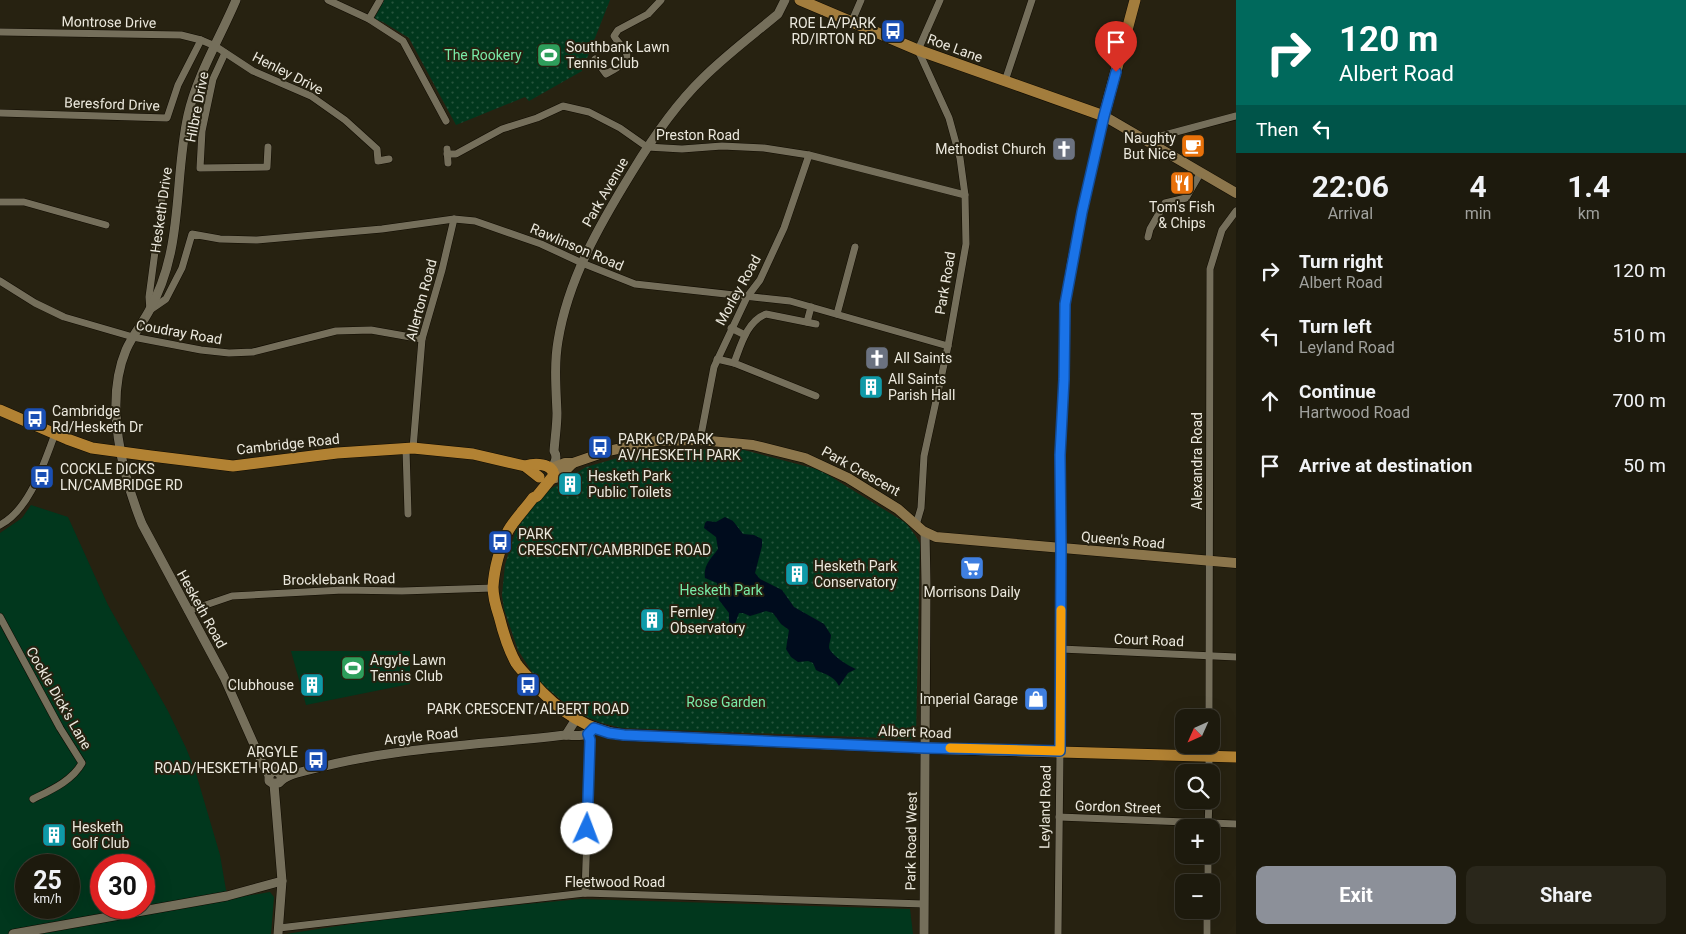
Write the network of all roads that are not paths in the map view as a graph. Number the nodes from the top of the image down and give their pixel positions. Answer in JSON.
{"nodes":[{"id":1,"x":236,"y":0,"type":"edge"},
{"id":2,"x":328,"y":0,"type":"edge"},
{"id":3,"x":380,"y":0,"type":"edge"},
{"id":4,"x":662,"y":0,"type":"edge"},
{"id":5,"x":785,"y":0,"type":"edge"},
{"id":6,"x":800,"y":0,"type":"edge"},
{"id":7,"x":861,"y":0,"type":"edge"},
{"id":8,"x":940,"y":0,"type":"edge"},
{"id":9,"x":1032,"y":0,"type":"edge"},
{"id":10,"x":1135,"y":0,"type":"edge"},
{"id":11,"x":369,"y":19,"type":"junction"},
{"id":12,"x":852,"y":21,"type":"junction"},
{"id":13,"x":0,"y":32,"type":"edge"},
{"id":14,"x":201,"y":40,"type":"junction"},
{"id":15,"x":215,"y":46,"type":"junction"},
{"id":16,"x":918,"y":50,"type":"junction"},
{"id":17,"x":225,"y":53,"type":"junction"},
{"id":18,"x":595,"y":60,"type":"dead end"},
{"id":19,"x":1005,"y":81,"type":"junction"},
{"id":20,"x":0,"y":113,"type":"edge"},
{"id":21,"x":1104,"y":116,"type":"junction"},
{"id":22,"x":1236,"y":116,"type":"edge"},
{"id":23,"x":446,"y":121,"type":"dead end"},
{"id":24,"x":1156,"y":145,"type":"junction"},
{"id":25,"x":268,"y":147,"type":"dead end"},
{"id":26,"x":647,"y":147,"type":"junction"},
{"id":27,"x":809,"y":155,"type":"junction"},
{"id":28,"x":389,"y":160,"type":"dead end"},
{"id":29,"x":448,"y":163,"type":"dead end"},
{"id":30,"x":1201,"y":172,"type":"junction"},
{"id":31,"x":163,"y":191,"type":"dead end"},
{"id":32,"x":1236,"y":193,"type":"edge"},
{"id":33,"x":965,"y":195,"type":"junction"},
{"id":34,"x":0,"y":202,"type":"edge"},
{"id":35,"x":1236,"y":211,"type":"edge"},
{"id":36,"x":454,"y":219,"type":"junction"},
{"id":37,"x":106,"y":225,"type":"dead end"},
{"id":38,"x":1148,"y":238,"type":"dead end"},
{"id":39,"x":856,"y":247,"type":"dead end"},
{"id":40,"x":582,"y":263,"type":"junction"},
{"id":41,"x":0,"y":281,"type":"edge"},
{"id":42,"x":747,"y":297,"type":"junction"},
{"id":43,"x":811,"y":307,"type":"junction"},
{"id":44,"x":150,"y":310,"type":"junction"},
{"id":45,"x":837,"y":314,"type":"junction"},
{"id":46,"x":807,"y":322,"type":"junction"},
{"id":47,"x":816,"y":324,"type":"dead end"},
{"id":48,"x":731,"y":328,"type":"junction"},
{"id":49,"x":745,"y":335,"type":"junction"},
{"id":50,"x":133,"y":337,"type":"junction"},
{"id":51,"x":422,"y":339,"type":"junction"},
{"id":52,"x":948,"y":346,"type":"junction"},
{"id":53,"x":717,"y":359,"type":"junction"},
{"id":54,"x":734,"y":363,"type":"junction"},
{"id":55,"x":816,"y":396,"type":"dead end"},
{"id":56,"x":0,"y":410,"type":"edge"},
{"id":57,"x":55,"y":434,"type":"junction"},
{"id":58,"x":700,"y":440,"type":"junction"},
{"id":59,"x":410,"y":448,"type":"junction"},
{"id":60,"x":121,"y":452,"type":"junction"},
{"id":61,"x":547,"y":473,"type":"junction"},
{"id":62,"x":898,"y":509,"type":"joint"},
{"id":63,"x":408,"y":514,"type":"dead end"},
{"id":64,"x":0,"y":526,"type":"edge"},
{"id":65,"x":916,"y":526,"type":"junction"},
{"id":66,"x":925,"y":532,"type":"junction"},
{"id":67,"x":1061,"y":548,"type":"junction"},
{"id":68,"x":1209,"y":561,"type":"junction"},
{"id":69,"x":1236,"y":563,"type":"edge"},
{"id":70,"x":493,"y":588,"type":"junction"},
{"id":71,"x":188,"y":611,"type":"junction"},
{"id":72,"x":0,"y":617,"type":"edge"},
{"id":73,"x":1061,"y":649,"type":"junction"},
{"id":74,"x":1208,"y":655,"type":"junction"},
{"id":75,"x":1236,"y":657,"type":"edge"},
{"id":76,"x":1209,"y":709,"type":"edge"},
{"id":77,"x":576,"y":719,"type":"junction"},
{"id":78,"x":591,"y":731,"type":"junction"},
{"id":79,"x":566,"y":735,"type":"junction"},
{"id":80,"x":926,"y":748,"type":"junction"},
{"id":81,"x":1060,"y":751,"type":"junction"},
{"id":82,"x":1175,"y":751,"type":"edge"},
{"id":83,"x":1220,"y":754,"type":"edge"},
{"id":84,"x":1236,"y":758,"type":"edge"},
{"id":85,"x":278,"y":782,"type":"junction"},
{"id":86,"x":33,"y":799,"type":"dead end"},
{"id":87,"x":1059,"y":817,"type":"junction"},
{"id":88,"x":1175,"y":823,"type":"edge"},
{"id":89,"x":1236,"y":824,"type":"edge"},
{"id":90,"x":1220,"y":825,"type":"edge"},
{"id":91,"x":282,"y":880,"type":"junction"},
{"id":92,"x":585,"y":893,"type":"junction"},
{"id":93,"x":924,"y":904,"type":"junction"},
{"id":94,"x":1207,"y":919,"type":"edge"},
{"id":95,"x":278,"y":931,"type":"edge"},
{"id":96,"x":13,"y":934,"type":"edge"},
{"id":97,"x":924,"y":934,"type":"edge"},
{"id":98,"x":1058,"y":934,"type":"edge"},
{"id":99,"x":1207,"y":934,"type":"edge"}],
"edges":[{"from":1,"to":15,"type":"street","name":"Hesketh Drive"},
{"from":2,"to":11,"type":"street"},
{"from":3,"to":11,"type":"street"},
{"from":4,"to":18,"type":"street"},
{"from":5,"to":26,"type":"street","name":"Park Avenue"},
{"from":6,"to":12,"type":"main road","name":"Roe Lane"},
{"from":7,"to":12,"type":"street"},
{"from":8,"to":16,"type":"street"},
{"from":9,"to":19,"type":"street"},
{"from":10,"to":21,"type":"main road"},
{"from":11,"to":23,"type":"street"},
{"from":12,"to":16,"type":"main road","name":"Roe Lane"},
{"from":13,"to":14,"type":"street","name":"Montrose Drive"},
{"from":14,"to":15,"type":"street","name":"Montrose Drive"},
{"from":14,"to":20,"type":"street","name":"Beresford Drive"},
{"from":15,"to":17,"type":"street","name":"Henley Drive"},
{"from":15,"to":44,"type":"street","name":"Hesketh Drive"},
{"from":16,"to":19,"type":"main road","name":"Roe Lane"},
{"from":16,"to":33,"type":"street","name":"Park Road"},
{"from":17,"to":25,"type":"street","name":"Hilbre Drive"},
{"from":17,"to":28,"type":"street","name":"Henley Drive"},
{"from":19,"to":21,"type":"main road","name":"Roe Lane"},
{"from":21,"to":24,"type":"main road"},
{"from":21,"to":67,"type":"street","name":"Leyland Road"},
{"from":22,"to":24,"type":"street"},
{"from":24,"to":30,"type":"main road"},
{"from":26,"to":27,"type":"street","name":"Preston Road"},
{"from":26,"to":29,"type":"street","name":"Preston Road"},
{"from":26,"to":40,"type":"street","name":"Park Avenue"},
{"from":27,"to":33,"type":"street","name":"Preston Road"},
{"from":27,"to":42,"type":"street","name":"Morley Road"},
{"from":30,"to":32,"type":"main road"},
{"from":30,"to":38,"type":"street"},
{"from":31,"to":44,"type":"street"},
{"from":33,"to":52,"type":"street","name":"Park Road"},
{"from":34,"to":37,"type":"street"},
{"from":35,"to":68,"type":"street","name":"Alexandra Road"},
{"from":36,"to":40,"type":"street","name":"Rawlinson Road"},
{"from":36,"to":44,"type":"street","name":"Rawlinson Road"},
{"from":36,"to":51,"type":"street","name":"Allerton Road"},
{"from":39,"to":45,"type":"street"},
{"from":40,"to":42,"type":"street","name":"Rawlinson Road"},
{"from":40,"to":61,"type":"street","name":"Park Avenue"},
{"from":41,"to":50,"type":"street","name":"Coudray Road"},
{"from":42,"to":43,"type":"street","name":"Rawlinson Road"},
{"from":42,"to":48,"type":"street","name":"Morley Road"},
{"from":43,"to":45,"type":"street","name":"Rawlinson Road"},
{"from":43,"to":46,"type":"street"},
{"from":44,"to":50,"type":"street","name":"Hesketh Drive"},
{"from":45,"to":52,"type":"street","name":"Rawlinson Road"},
{"from":46,"to":47,"type":"street"},
{"from":46,"to":49,"type":"street"},
{"from":48,"to":49,"type":"street"},
{"from":48,"to":53,"type":"street","name":"Morley Road"},
{"from":49,"to":54,"type":"street"},
{"from":50,"to":51,"type":"street","name":"Coudray Road"},
{"from":50,"to":60,"type":"street","name":"Hesketh Drive"},
{"from":51,"to":59,"type":"street","name":"Allerton Road"},
{"from":52,"to":65,"type":"street","name":"Park Road"},
{"from":53,"to":54,"type":"street"},
{"from":53,"to":58,"type":"street","name":"Morley Road"},
{"from":54,"to":55,"type":"street"},
{"from":56,"to":57,"type":"highway","name":"Cambridge Road"},
{"from":57,"to":60,"type":"highway","name":"Cambridge Road"},
{"from":57,"to":64,"type":"street"},
{"from":58,"to":61,"type":"main road","name":"Park Crescent"},
{"from":58,"to":62,"type":"main road","name":"Park Crescent"},
{"from":59,"to":60,"type":"highway","name":"Cambridge Road"},
{"from":59,"to":61,"type":"highway","name":"Cambridge Road"},
{"from":59,"to":63,"type":"street","name":"Allerton Road"},
{"from":60,"to":71,"type":"street","name":"Hesketh Road"},
{"from":61,"to":70,"type":"highway"},
{"from":62,"to":65,"type":"main road","name":"Queen's Road"},
{"from":65,"to":66,"type":"main road","name":"Queen's Road"},
{"from":66,"to":67,"type":"main road","name":"Queen's Road"},
{"from":66,"to":80,"type":"street"},
{"from":67,"to":68,"type":"main road","name":"Queen's Road"},
{"from":67,"to":73,"type":"street","name":"Leyland Road"},
{"from":68,"to":69,"type":"main road","name":"Queen's Road"},
{"from":68,"to":74,"type":"street","name":"Alexandra Road"},
{"from":70,"to":71,"type":"street","name":"Brocklebank Road"},
{"from":70,"to":77,"type":"highway"},
{"from":71,"to":85,"type":"street","name":"Hesketh Road"},
{"from":72,"to":86,"type":"street","name":"Cockle Dick's Lane"},
{"from":73,"to":74,"type":"street","name":"Court Road"},
{"from":73,"to":81,"type":"street","name":"Leyland Road"},
{"from":74,"to":75,"type":"street","name":"Court Road"},
{"from":74,"to":76,"type":"street","name":"Alexandra Road"},
{"from":77,"to":78,"type":"highway"},
{"from":77,"to":79,"type":"street"},
{"from":78,"to":79,"type":"street","name":"Argyle Road"},
{"from":78,"to":80,"type":"highway","name":"Albert Road"},
{"from":78,"to":92,"type":"street"},
{"from":79,"to":85,"type":"street","name":"Argyle Road"},
{"from":80,"to":81,"type":"highway","name":"Albert Road"},
{"from":80,"to":93,"type":"street","name":"Park Road West"},
{"from":81,"to":82,"type":"highway","name":"Albert Road"},
{"from":81,"to":87,"type":"street","name":"Leyland Road"},
{"from":83,"to":84,"type":"highway","name":"Albert Road"},
{"from":85,"to":91,"type":"street"},
{"from":87,"to":88,"type":"street","name":"Gordon Street"},
{"from":87,"to":98,"type":"street","name":"Leyland Road"},
{"from":89,"to":90,"type":"street","name":"Gordon Street"},
{"from":91,"to":95,"type":"street"},
{"from":91,"to":96,"type":"street"},
{"from":92,"to":93,"type":"street","name":"Fleetwood Road"},
{"from":92,"to":95,"type":"street","name":"Fleetwood Road"},
{"from":93,"to":97,"type":"street","name":"Park Road West"},
{"from":94,"to":99,"type":"street"}]}
